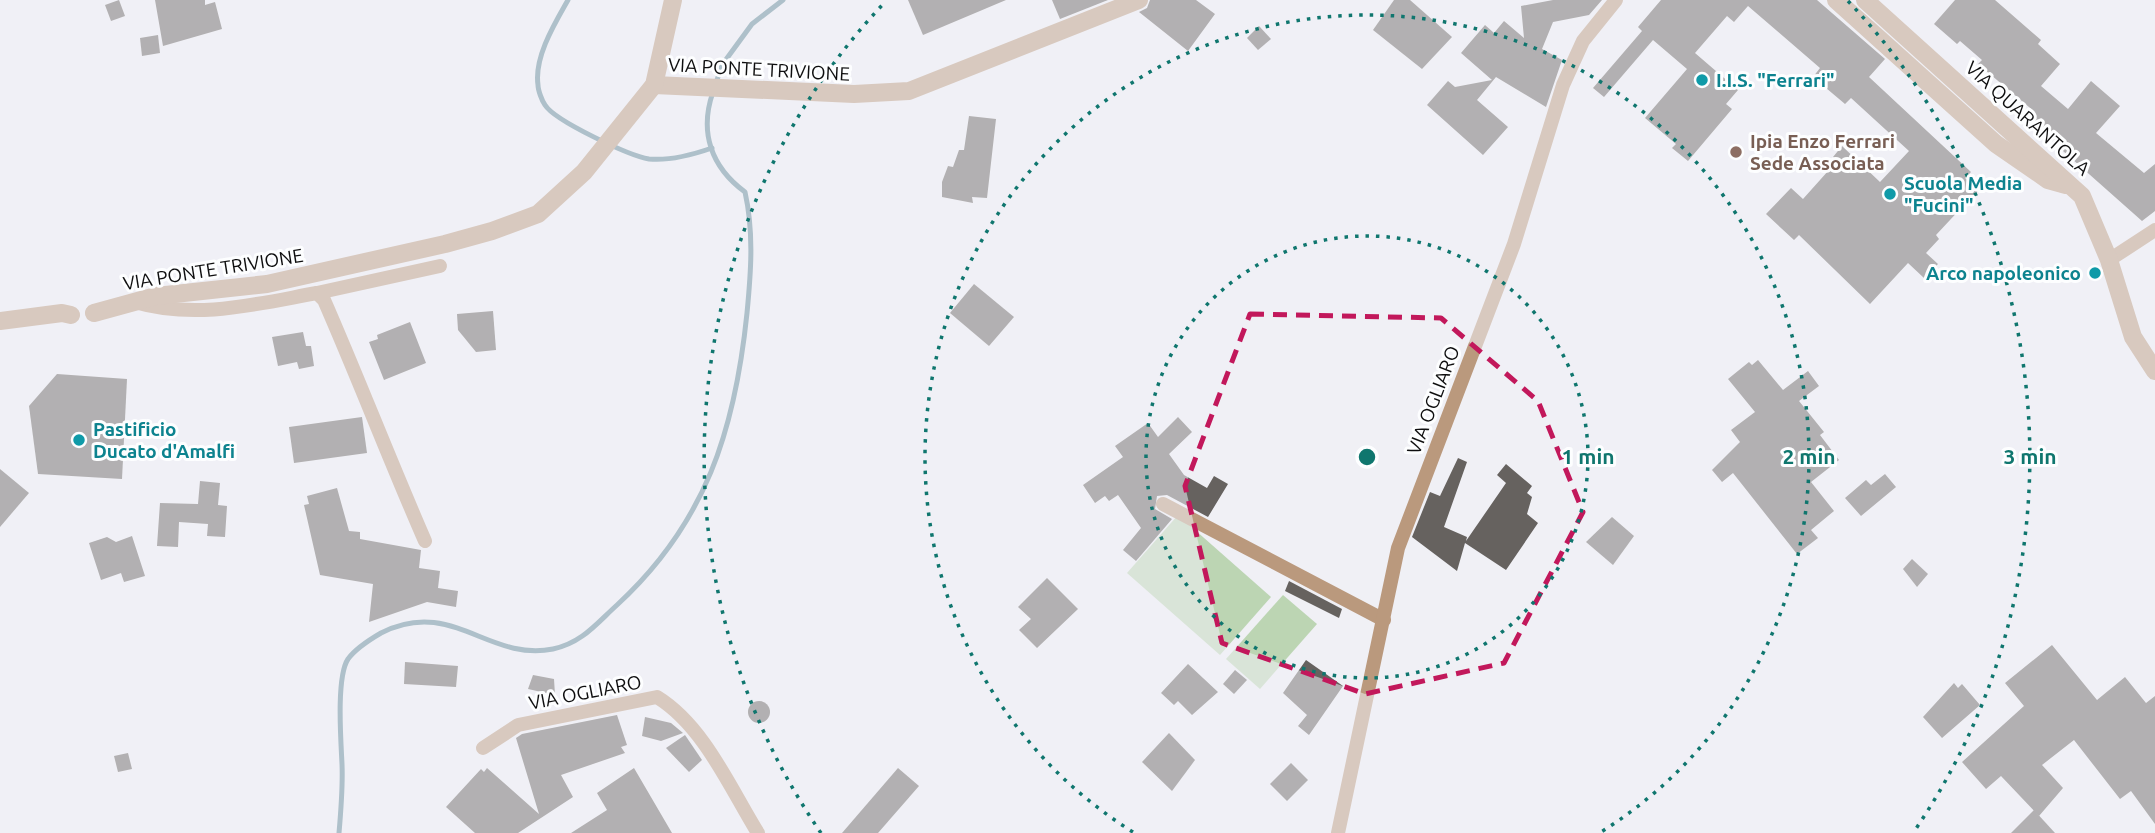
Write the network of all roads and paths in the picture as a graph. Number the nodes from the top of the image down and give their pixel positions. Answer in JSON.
{"nodes":[{"id":1,"x":673,"y":0,"type":"edge"},
{"id":2,"x":1139,"y":0,"type":"edge"},
{"id":3,"x":1616,"y":0,"type":"edge"},
{"id":4,"x":1836,"y":0,"type":"edge"},
{"id":5,"x":1865,"y":0,"type":"edge"},
{"id":6,"x":654,"y":85,"type":"junction"},
{"id":7,"x":1993,"y":115,"type":"junction"},
{"id":8,"x":1981,"y":131,"type":"junction"},
{"id":9,"x":2073,"y":187,"type":"junction"},
{"id":10,"x":2155,"y":230,"type":"edge"},
{"id":11,"x":2109,"y":260,"type":"junction"},
{"id":12,"x":440,"y":266,"type":"dead end"},
{"id":13,"x":317,"y":293,"type":"junction"},
{"id":14,"x":134,"y":301,"type":"junction"},
{"id":15,"x":94,"y":313,"type":"dead end"},
{"id":16,"x":71,"y":315,"type":"dead end"},
{"id":17,"x":0,"y":321,"type":"edge"},
{"id":18,"x":2155,"y":371,"type":"edge"},
{"id":19,"x":1163,"y":504,"type":"dead end"},
{"id":20,"x":425,"y":541,"type":"dead end"},
{"id":21,"x":1384,"y":620,"type":"junction"},
{"id":22,"x":483,"y":748,"type":"dead end"},
{"id":23,"x":758,"y":833,"type":"edge"},
{"id":24,"x":1338,"y":833,"type":"edge"}],
"edges":[{"from":1,"to":6,"type":"street"},
{"from":2,"to":6,"type":"street","name":"VIA PONTE TRIVIONE"},
{"from":3,"to":21,"type":"street","name":"VIA OGLIARO"},
{"from":4,"to":8,"type":"street"},
{"from":5,"to":7,"type":"street","name":"VIA QUARANTOLA"},
{"from":6,"to":14,"type":"street","name":"VIA PONTE TRIVIONE"},
{"from":7,"to":8,"type":"street"},
{"from":7,"to":9,"type":"street","name":"VIA QUARANTOLA"},
{"from":8,"to":9,"type":"street"},
{"from":9,"to":11,"type":"street","name":"VIA QUARANTOLA"},
{"from":10,"to":11,"type":"street"},
{"from":11,"to":18,"type":"street","name":"VIA QUARANTOLA"},
{"from":12,"to":13,"type":"street"},
{"from":13,"to":14,"type":"street"},
{"from":13,"to":20,"type":"street"},
{"from":14,"to":15,"type":"street","name":"VIA PONTE TRIVIONE"},
{"from":16,"to":17,"type":"street"},
{"from":19,"to":21,"type":"street"},
{"from":21,"to":24,"type":"street","name":"VIA OGLIARO"},
{"from":22,"to":23,"type":"street","name":"VIA OGLIARO"}]}
